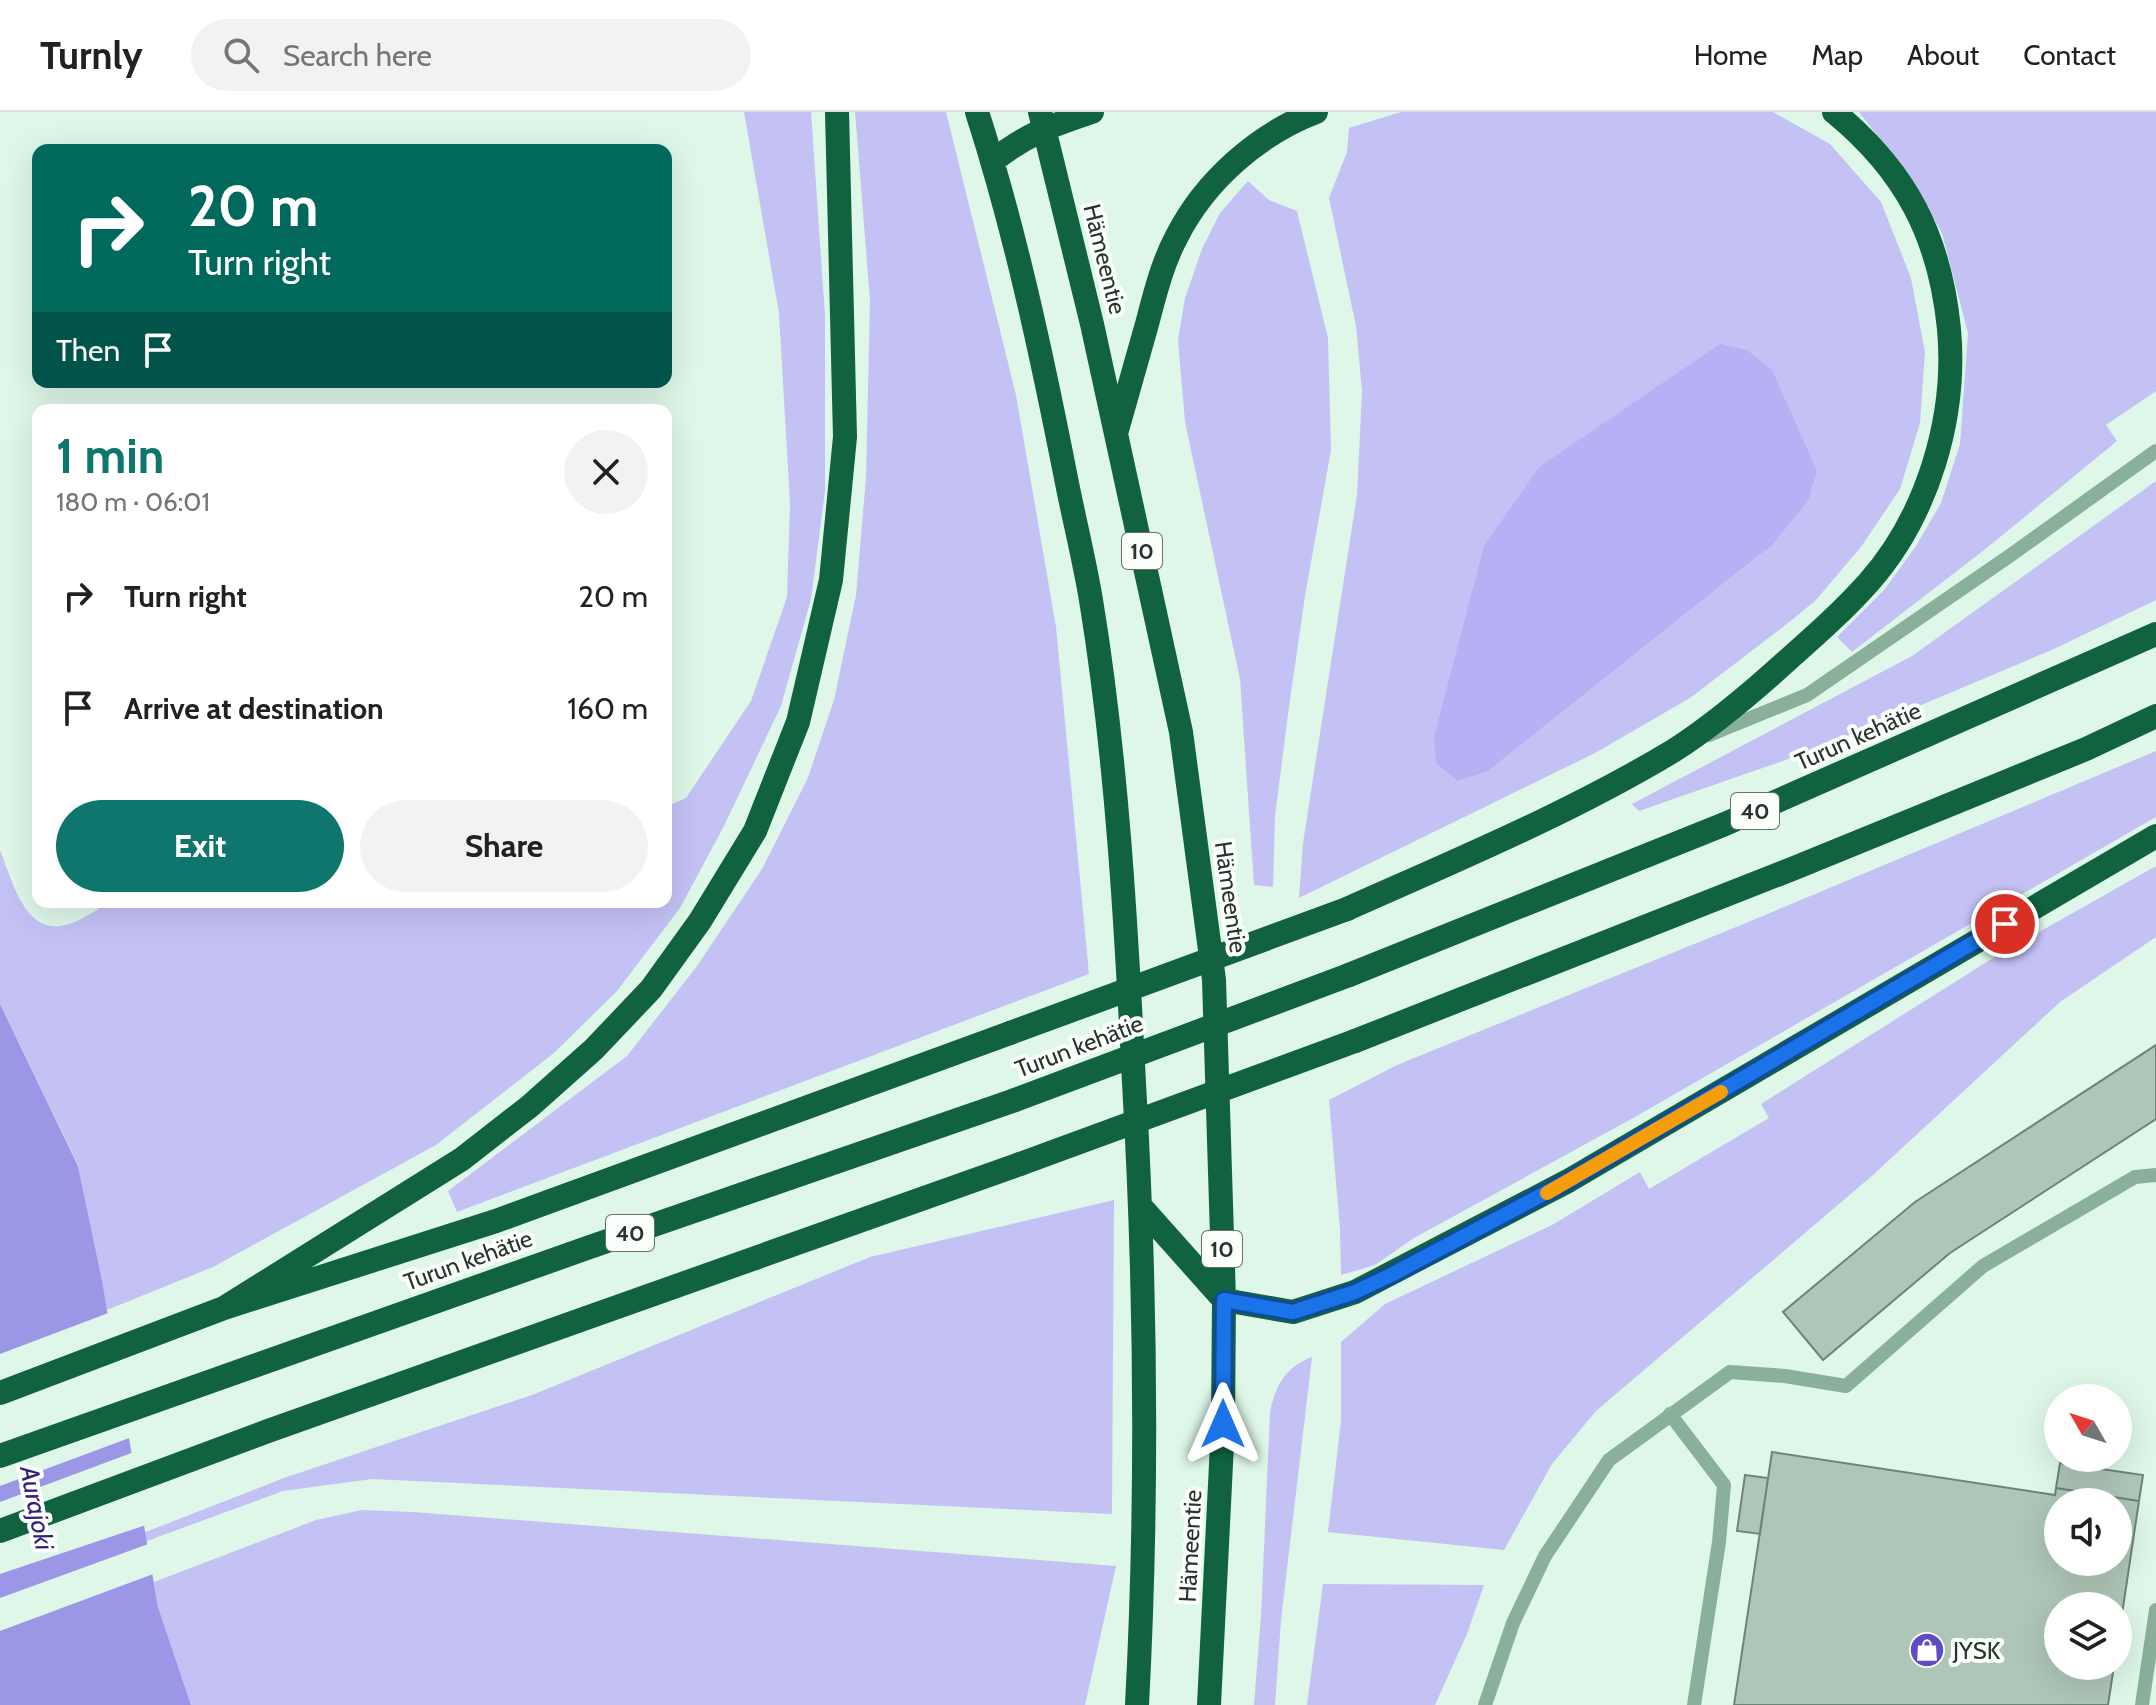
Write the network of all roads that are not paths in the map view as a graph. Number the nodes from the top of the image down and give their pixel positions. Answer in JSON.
{"nodes":[{"id":1,"x":837,"y":112,"type":"edge"},
{"id":2,"x":977,"y":112,"type":"edge"},
{"id":3,"x":1092,"y":112,"type":"edge"},
{"id":4,"x":1316,"y":112,"type":"edge"},
{"id":5,"x":1834,"y":112,"type":"edge"},
{"id":6,"x":1042,"y":120,"type":"edge"},
{"id":7,"x":993,"y":161,"type":"junction"},
{"id":8,"x":1116,"y":433,"type":"junction"},
{"id":9,"x":2156,"y":451,"type":"edge"},
{"id":10,"x":2156,"y":634,"type":"edge"},
{"id":11,"x":2156,"y":716,"type":"edge"},
{"id":12,"x":1674,"y":750,"type":"junction"},
{"id":13,"x":2156,"y":836,"type":"edge"},
{"id":14,"x":2156,"y":1175,"type":"edge"},
{"id":15,"x":1142,"y":1208,"type":"junction"},
{"id":16,"x":1224,"y":1300,"type":"junction"},
{"id":17,"x":224,"y":1308,"type":"junction"},
{"id":18,"x":0,"y":1393,"type":"edge"},
{"id":19,"x":1670,"y":1414,"type":"junction"},
{"id":20,"x":0,"y":1456,"type":"edge"},
{"id":21,"x":0,"y":1531,"type":"edge"},
{"id":22,"x":2156,"y":1610,"type":"edge"},
{"id":23,"x":1137,"y":1705,"type":"edge"},
{"id":24,"x":1209,"y":1705,"type":"edge"},
{"id":25,"x":1485,"y":1705,"type":"edge"},
{"id":26,"x":1694,"y":1705,"type":"edge"},
{"id":27,"x":2142,"y":1705,"type":"edge"}],
"edges":[{"from":1,"to":17,"type":"highway"},
{"from":2,"to":7,"type":"highway","name":"Hämeentie"},
{"from":3,"to":6,"type":"highway"},
{"from":4,"to":8,"type":"highway"},
{"from":5,"to":12,"type":"highway"},
{"from":6,"to":7,"type":"highway"},
{"from":6,"to":8,"type":"highway","name":"Hämeentie","number":"10"},
{"from":7,"to":15,"type":"highway","name":"Hämeentie"},
{"from":8,"to":16,"type":"highway","name":"Hämeentie","number":"10"},
{"from":9,"to":12,"type":"lane"},
{"from":10,"to":20,"type":"highway","name":"Turun kehätie","number":"40","bridge":true},
{"from":11,"to":21,"type":"highway","bridge":true},
{"from":12,"to":17,"type":"highway","bridge":true},
{"from":13,"to":16,"type":"highway"},
{"from":14,"to":19,"type":"lane"},
{"from":15,"to":16,"type":"highway"},
{"from":15,"to":23,"type":"highway","name":"Hämeentie"},
{"from":16,"to":24,"type":"highway","name":"Hämeentie","number":"10"},
{"from":17,"to":18,"type":"highway"},
{"from":19,"to":25,"type":"lane"},
{"from":19,"to":26,"type":"lane"},
{"from":22,"to":27,"type":"lane"}]}
